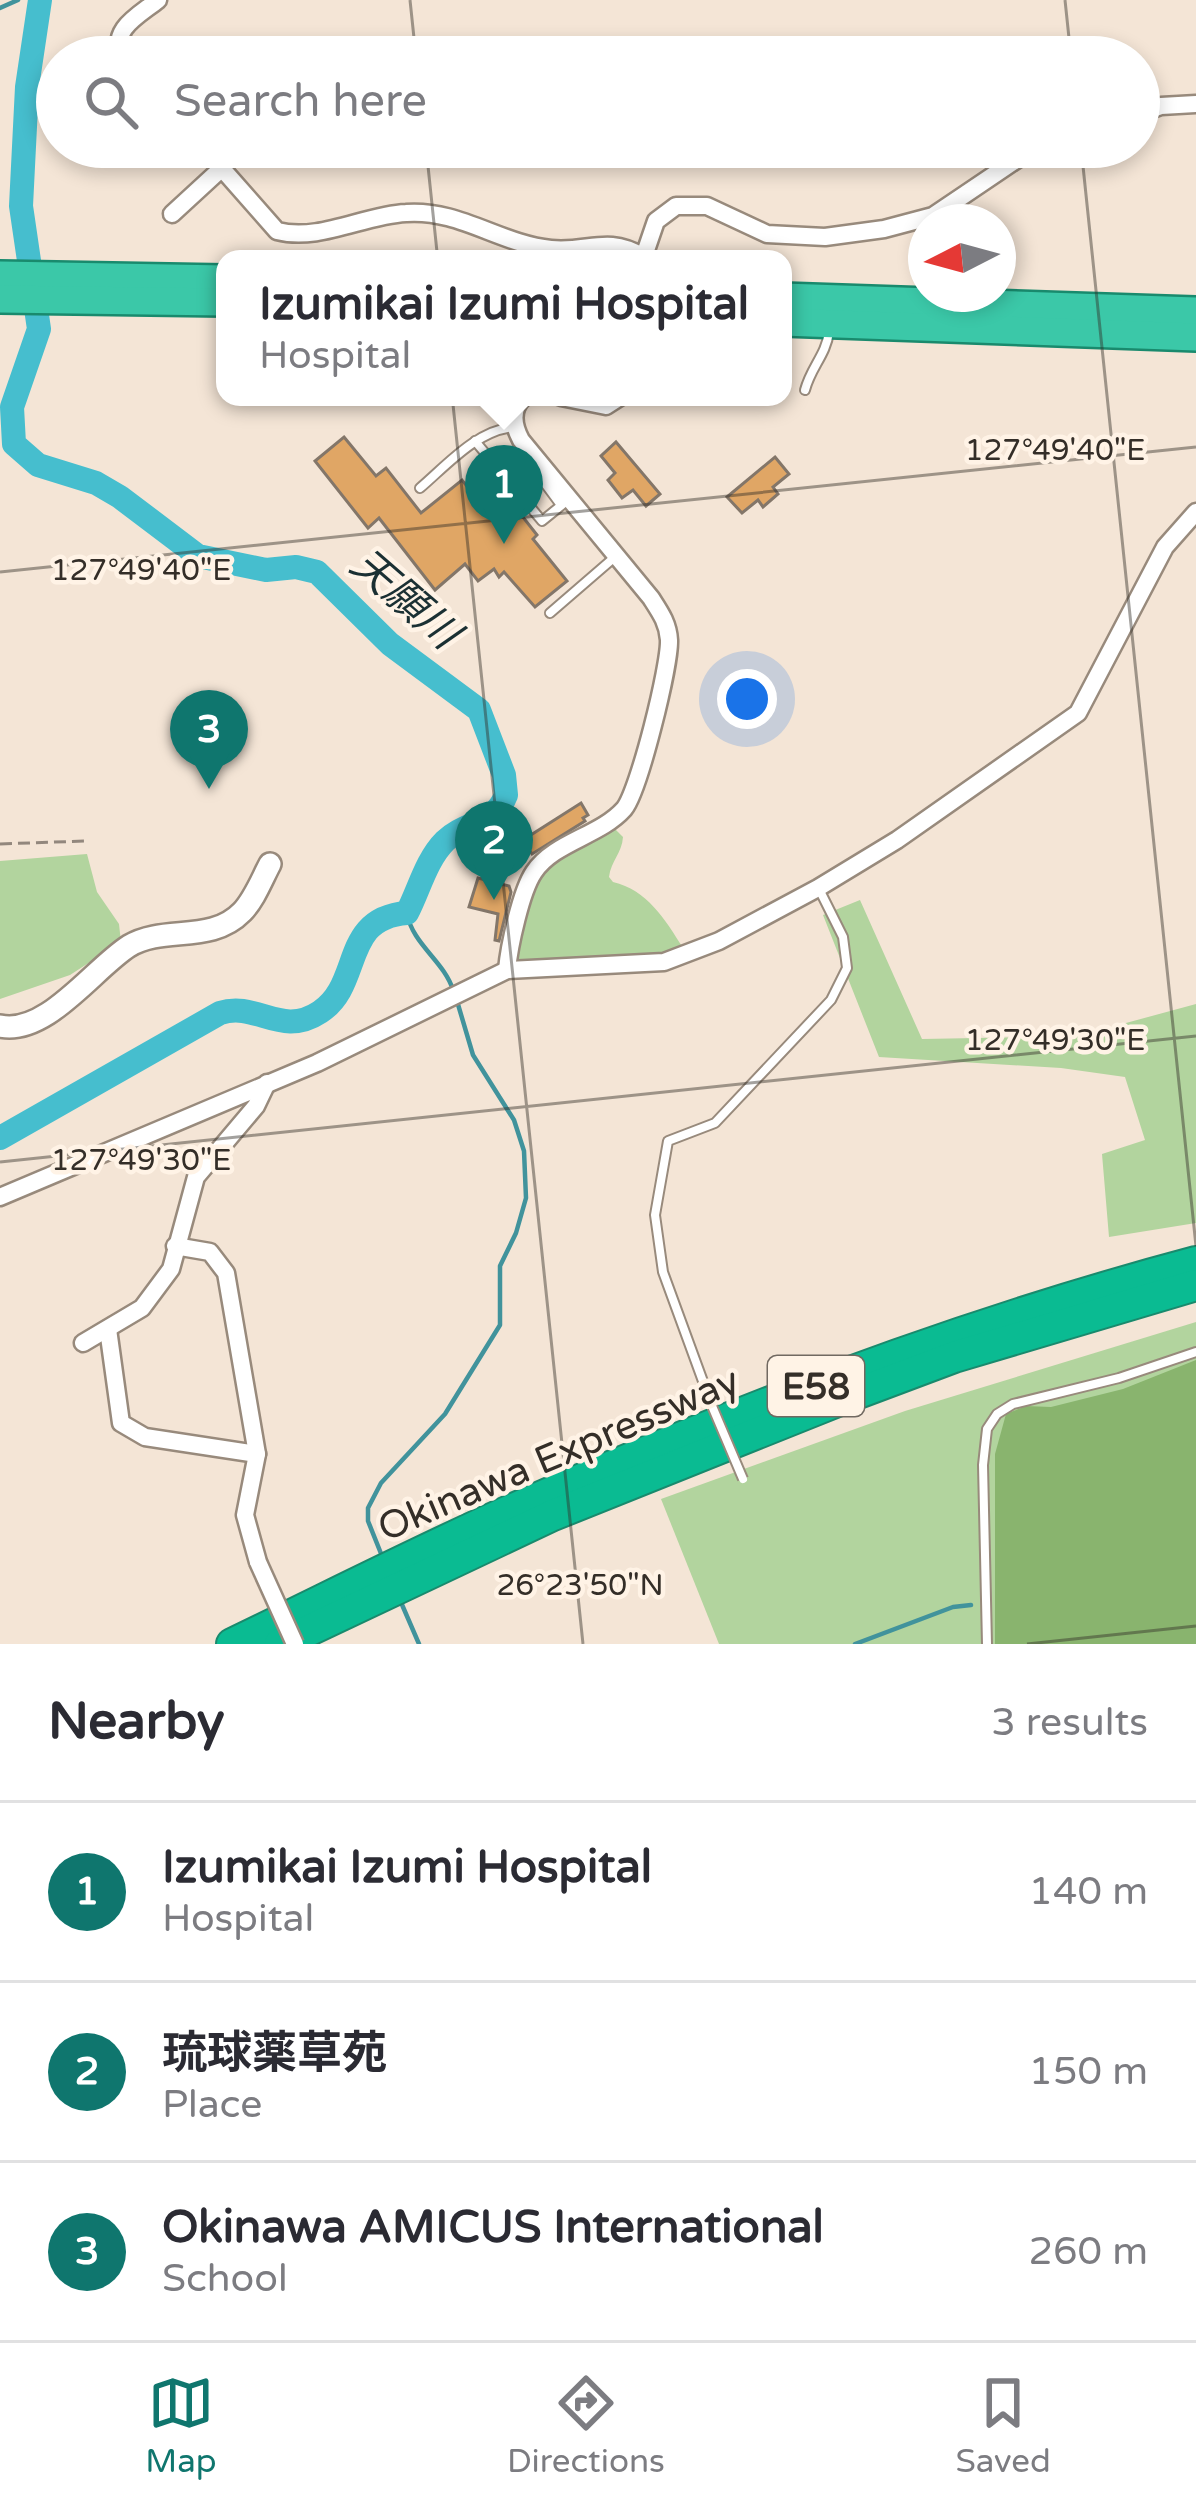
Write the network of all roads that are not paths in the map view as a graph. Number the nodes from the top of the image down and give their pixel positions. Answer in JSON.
{"nodes":[{"id":1,"x":158,"y":0,"type":"edge"},
{"id":2,"x":120,"y":36,"type":"edge"},
{"id":3,"x":1196,"y":104,"type":"edge"},
{"id":4,"x":1160,"y":106,"type":"edge"},
{"id":5,"x":222,"y":168,"type":"joint"},
{"id":6,"x":1004,"y":168,"type":"edge"},
{"id":7,"x":172,"y":214,"type":"dead end"},
{"id":8,"x":550,"y":250,"type":"edge"},
{"id":9,"x":550,"y":250,"type":"edge"},
{"id":10,"x":631,"y":250,"type":"edge"},
{"id":11,"x":646,"y":250,"type":"edge"},
{"id":12,"x":216,"y":279,"type":"edge"},
{"id":13,"x":65,"y":286,"type":"junction"},
{"id":14,"x":3,"y":287,"type":"edge"},
{"id":15,"x":792,"y":297,"type":"edge"},
{"id":16,"x":216,"y":301,"type":"edge"},
{"id":17,"x":1196,"y":311,"type":"edge"},
{"id":18,"x":792,"y":322,"type":"edge"},
{"id":19,"x":830,"y":324,"type":"junction"},
{"id":20,"x":1196,"y":337,"type":"edge"},
{"id":21,"x":805,"y":390,"type":"dead end"},
{"id":22,"x":518,"y":406,"type":"edge"},
{"id":23,"x":506,"y":428,"type":"junction"},
{"id":24,"x":476,"y":441,"type":"junction"},
{"id":25,"x":544,"y":474,"type":"junction"},
{"id":26,"x":420,"y":488,"type":"dead end"},
{"id":27,"x":519,"y":492,"type":"junction"},
{"id":28,"x":565,"y":502,"type":"junction"},
{"id":29,"x":1196,"y":512,"type":"edge"},
{"id":30,"x":616,"y":556,"type":"junction"},
{"id":31,"x":550,"y":613,"type":"dead end"},
{"id":32,"x":270,"y":864,"type":"dead end"},
{"id":33,"x":818,"y":888,"type":"junction"},
{"id":34,"x":507,"y":970,"type":"junction"},
{"id":35,"x":0,"y":1026,"type":"edge"},
{"id":36,"x":267,"y":1083,"type":"junction"},
{"id":37,"x":0,"y":1197,"type":"edge"},
{"id":38,"x":175,"y":1246,"type":"junction"},
{"id":39,"x":1196,"y":1262,"type":"edge"},
{"id":40,"x":1196,"y":1285,"type":"edge"},
{"id":41,"x":108,"y":1329,"type":"junction"},
{"id":42,"x":82,"y":1343,"type":"dead end"},
{"id":43,"x":1196,"y":1352,"type":"edge"},
{"id":44,"x":257,"y":1454,"type":"junction"},
{"id":45,"x":743,"y":1479,"type":"dead end"},
{"id":46,"x":452,"y":1550,"type":"junction"},
{"id":47,"x":352,"y":1598,"type":"junction"},
{"id":48,"x":232,"y":1644,"type":"edge"},
{"id":49,"x":280,"y":1644,"type":"edge"},
{"id":50,"x":295,"y":1644,"type":"edge"},
{"id":51,"x":987,"y":1644,"type":"edge"}],
"edges":[{"from":1,"to":2,"type":"street"},
{"from":3,"to":4,"type":"street"},
{"from":5,"to":7,"type":"street"},
{"from":5,"to":8,"type":"street"},
{"from":6,"to":11,"type":"street"},
{"from":9,"to":10,"type":"street"},
{"from":12,"to":13,"type":"highway"},
{"from":13,"to":14,"type":"highway"},
{"from":13,"to":16,"type":"highway"},
{"from":15,"to":17,"type":"highway"},
{"from":18,"to":19,"type":"highway"},
{"from":19,"to":20,"type":"highway"},
{"from":19,"to":21,"type":"lane"},
{"from":22,"to":23,"type":"street"},
{"from":23,"to":24,"type":"lane"},
{"from":23,"to":25,"type":"street"},
{"from":24,"to":26,"type":"lane"},
{"from":24,"to":27,"type":"lane"},
{"from":25,"to":27,"type":"lane"},
{"from":25,"to":28,"type":"street"},
{"from":27,"to":28,"type":"lane"},
{"from":28,"to":30,"type":"street"},
{"from":29,"to":33,"type":"street"},
{"from":30,"to":31,"type":"lane"},
{"from":30,"to":34,"type":"street"},
{"from":32,"to":35,"type":"street"},
{"from":33,"to":34,"type":"street"},
{"from":33,"to":45,"type":"lane","bridge":true},
{"from":34,"to":36,"type":"street"},
{"from":36,"to":37,"type":"street"},
{"from":36,"to":38,"type":"street"},
{"from":38,"to":41,"type":"street"},
{"from":38,"to":44,"type":"street"},
{"from":39,"to":46,"type":"highway","name":"Okinawa Expressway","number":"E58"},
{"from":40,"to":46,"type":"highway","name":"Okinawa Expressway","number":"E58"},
{"from":41,"to":42,"type":"street"},
{"from":41,"to":44,"type":"street"},
{"from":43,"to":51,"type":"lane"},
{"from":44,"to":50,"type":"street","bridge":true},
{"from":46,"to":47,"type":"highway","name":"Okinawa Expressway","number":"E58"},
{"from":47,"to":48,"type":"highway","name":"Okinawa Expressway","number":"E58"},
{"from":47,"to":49,"type":"highway","name":"Okinawa Expressway","number":"E58"}]}
